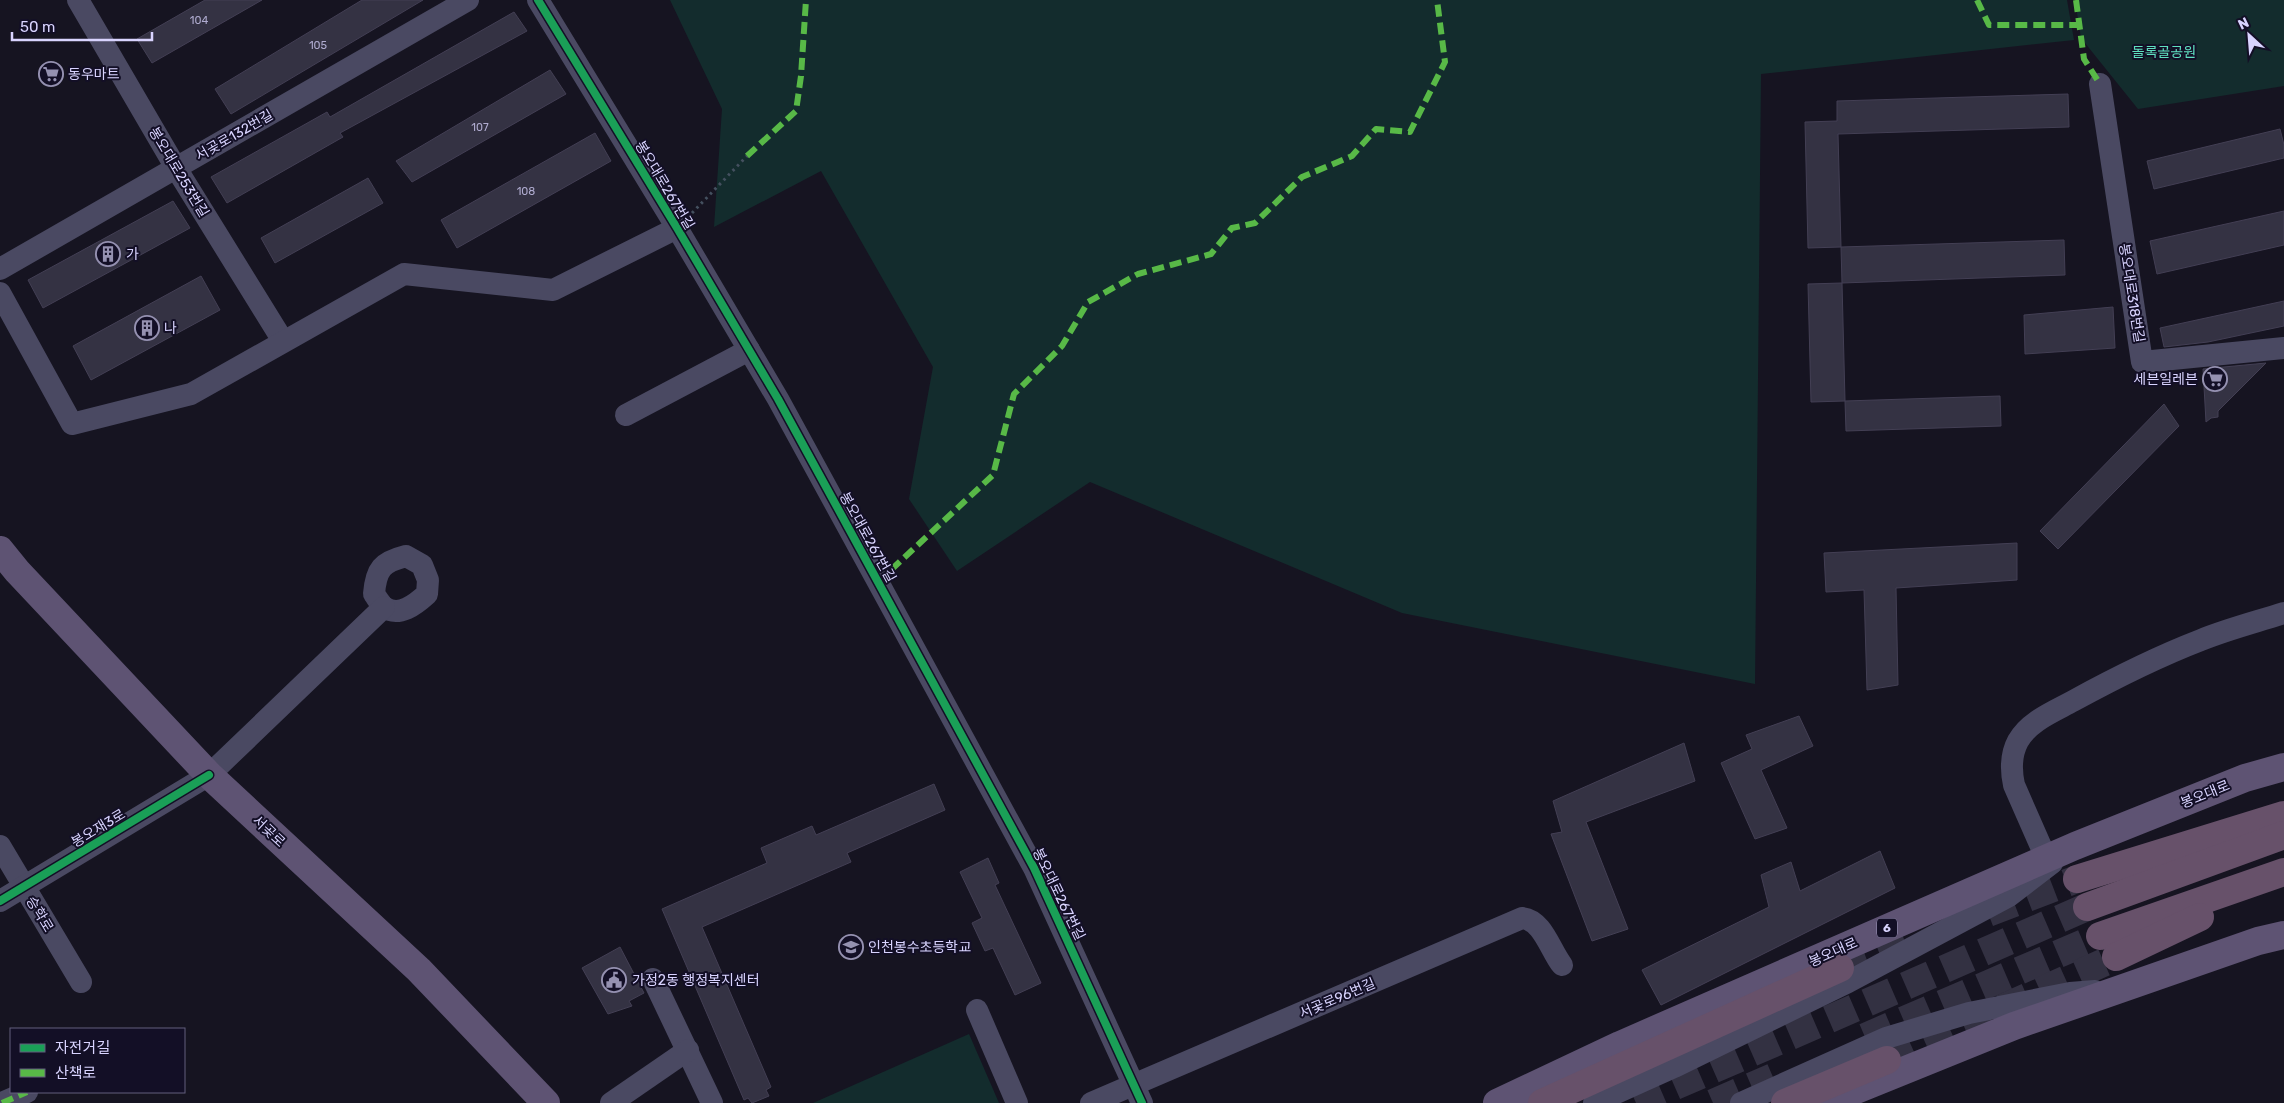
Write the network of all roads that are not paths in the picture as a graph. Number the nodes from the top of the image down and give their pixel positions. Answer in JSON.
{"nodes":[{"id":1,"x":78,"y":0,"type":"edge"},
{"id":2,"x":468,"y":0,"type":"edge"},
{"id":3,"x":538,"y":0,"type":"edge"},
{"id":4,"x":2100,"y":84,"type":"dead end"},
{"id":5,"x":176,"y":168,"type":"junction"},
{"id":6,"x":677,"y":228,"type":"junction"},
{"id":7,"x":0,"y":269,"type":"edge"},
{"id":8,"x":0,"y":293,"type":"edge"},
{"id":9,"x":283,"y":341,"type":"junction"},
{"id":10,"x":2284,"y":348,"type":"edge"},
{"id":11,"x":749,"y":350,"type":"junction"},
{"id":12,"x":626,"y":415,"type":"dead end"},
{"id":13,"x":0,"y":550,"type":"edge"},
{"id":14,"x":384,"y":607,"type":"dead end"},
{"id":15,"x":2284,"y":613,"type":"edge"},
{"id":16,"x":2284,"y":767,"type":"edge"},
{"id":17,"x":209,"y":775,"type":"junction"},
{"id":18,"x":2284,"y":815,"type":"edge"},
{"id":19,"x":2284,"y":835,"type":"edge"},
{"id":20,"x":0,"y":846,"type":"edge"},
{"id":21,"x":2075,"y":846,"type":"junction"},
{"id":22,"x":2046,"y":858,"type":"junction"},
{"id":23,"x":2284,"y":872,"type":"edge"},
{"id":24,"x":2284,"y":878,"type":"edge"},
{"id":25,"x":2078,"y":879,"type":"tunnel mouth"},
{"id":26,"x":25,"y":888,"type":"junction"},
{"id":27,"x":0,"y":901,"type":"edge"},
{"id":28,"x":2087,"y":907,"type":"tunnel mouth"},
{"id":29,"x":2284,"y":935,"type":"edge"},
{"id":30,"x":1562,"y":965,"type":"dead end"},
{"id":31,"x":1840,"y":968,"type":"tunnel mouth"},
{"id":32,"x":653,"y":980,"type":"dead end"},
{"id":33,"x":81,"y":982,"type":"dead end"},
{"id":34,"x":2126,"y":988,"type":"junction"},
{"id":35,"x":977,"y":1010,"type":"dead end"},
{"id":36,"x":688,"y":1050,"type":"junction"},
{"id":37,"x":1887,"y":1060,"type":"tunnel mouth"},
{"id":38,"x":25,"y":1093,"type":"edge"},
{"id":39,"x":1138,"y":1094,"type":"edge"},
{"id":40,"x":2,"y":1103,"type":"edge"},
{"id":41,"x":546,"y":1103,"type":"edge"},
{"id":42,"x":611,"y":1103,"type":"edge"},
{"id":43,"x":712,"y":1103,"type":"edge"},
{"id":44,"x":1017,"y":1103,"type":"edge"},
{"id":45,"x":1092,"y":1103,"type":"edge"},
{"id":46,"x":1497,"y":1103,"type":"edge"},
{"id":47,"x":1542,"y":1103,"type":"edge"},
{"id":48,"x":1594,"y":1103,"type":"edge"},
{"id":49,"x":1741,"y":1103,"type":"edge"},
{"id":50,"x":1785,"y":1103,"type":"tunnel mouth"},
{"id":51,"x":1824,"y":1103,"type":"edge"}],
"edges":[{"from":1,"to":5,"type":"street","name":"봉오대로253번길"},
{"from":2,"to":5,"type":"street","name":"서곶로132번길"},
{"from":3,"to":6,"type":"street","name":"봉오대로267번길"},
{"from":4,"to":10,"type":"street","name":"봉오대로318번길"},
{"from":5,"to":7,"type":"street","name":"서곶로132번길"},
{"from":5,"to":9,"type":"street","name":"봉오대로253번길"},
{"from":6,"to":9,"type":"street"},
{"from":6,"to":11,"type":"street","name":"봉오대로267번길"},
{"from":8,"to":9,"type":"street"},
{"from":11,"to":12,"type":"street"},
{"from":11,"to":39,"type":"street","name":"봉오대로267번길"},
{"from":13,"to":17,"type":"main road","name":"서곶로"},
{"from":14,"to":17,"type":"street","name":"봉오재3로"},
{"from":15,"to":22,"type":"street"},
{"from":16,"to":21,"type":"main road","name":"봉오대로","number":"6"},
{"from":17,"to":26,"type":"street","name":"봉오재3로"},
{"from":17,"to":41,"type":"main road","name":"서곶로"},
{"from":18,"to":25,"type":"highway"},
{"from":19,"to":28,"type":"highway"},
{"from":20,"to":26,"type":"street","name":"승학로"},
{"from":21,"to":22,"type":"main road","name":"봉오대로","number":"6"},
{"from":21,"to":48,"type":"street"},
{"from":22,"to":46,"type":"main road","name":"봉오대로","number":"6"},
{"from":23,"to":24,"type":"highway"},
{"from":26,"to":27,"type":"street","name":"봉오재3로"},
{"from":26,"to":33,"type":"street","name":"승학로"},
{"from":29,"to":34,"type":"main road"},
{"from":30,"to":39,"type":"street","name":"서곷로96번길"},
{"from":31,"to":47,"type":"highway"},
{"from":32,"to":36,"type":"street"},
{"from":34,"to":49,"type":"street"},
{"from":34,"to":51,"type":"main road"},
{"from":35,"to":44,"type":"street"},
{"from":36,"to":42,"type":"street"},
{"from":36,"to":43,"type":"street"},
{"from":37,"to":50,"type":"highway"},
{"from":38,"to":40,"type":"street"},
{"from":39,"to":45,"type":"street","name":"서곷로96번길"}]}
